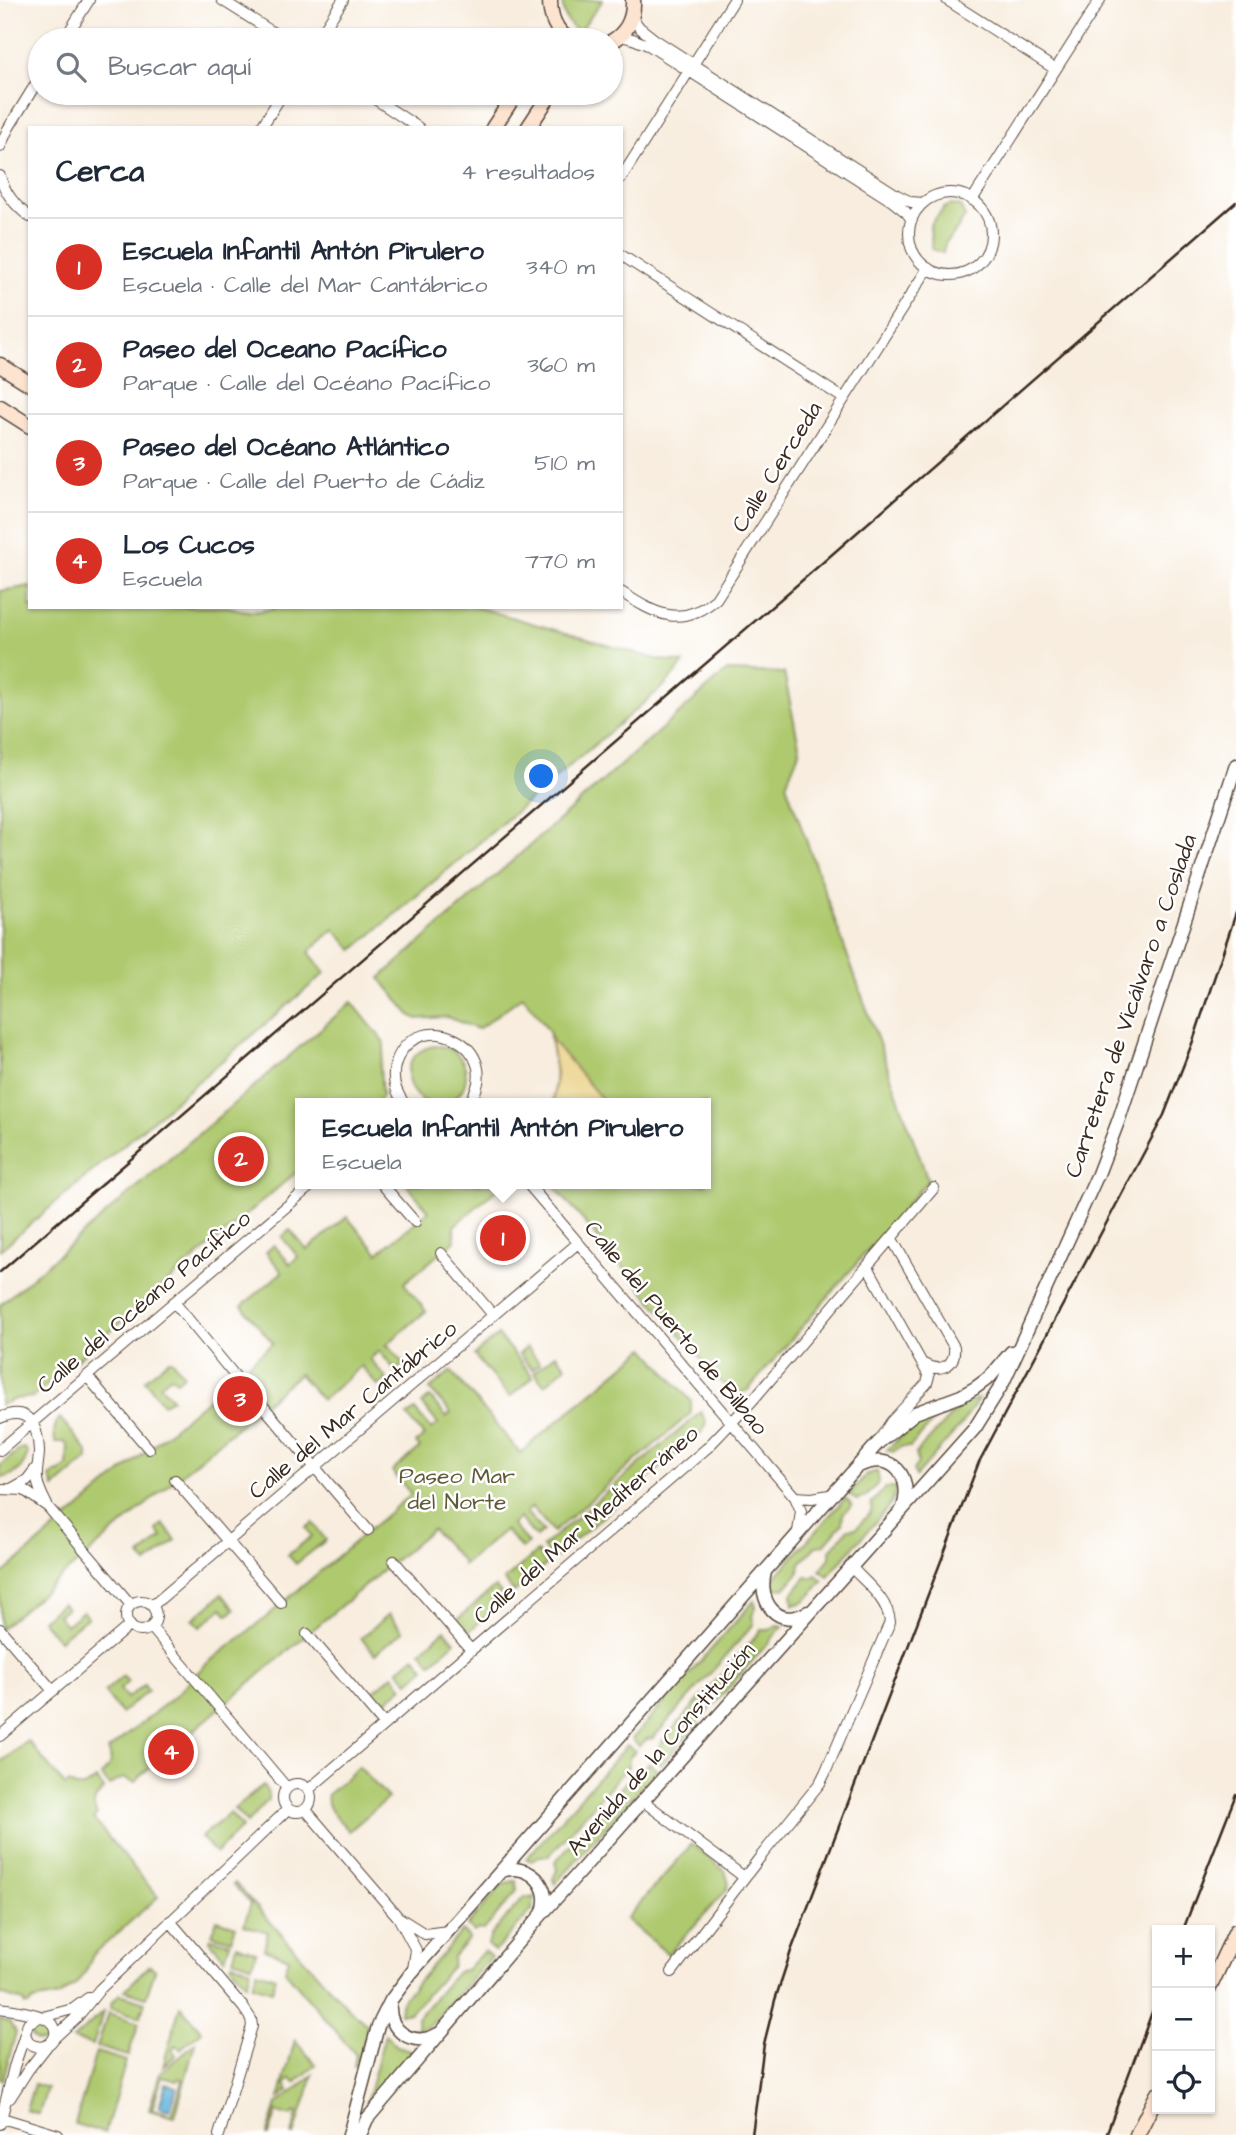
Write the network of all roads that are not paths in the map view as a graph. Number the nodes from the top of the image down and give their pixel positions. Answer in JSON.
{"nodes":[{"id":1,"x":89,"y":0,"type":"edge"},
{"id":2,"x":222,"y":0,"type":"edge"},
{"id":3,"x":343,"y":0,"type":"edge"},
{"id":4,"x":550,"y":0,"type":"edge"},
{"id":5,"x":633,"y":0,"type":"edge"},
{"id":6,"x":734,"y":0,"type":"edge"},
{"id":7,"x":947,"y":0,"type":"edge"},
{"id":8,"x":1100,"y":0,"type":"edge"},
{"id":9,"x":632,"y":18,"type":"junction"},
{"id":10,"x":555,"y":26,"type":"edge"},
{"id":11,"x":72,"y":28,"type":"edge"},
{"id":12,"x":266,"y":28,"type":"edge"},
{"id":13,"x":325,"y":28,"type":"edge"},
{"id":14,"x":623,"y":30,"type":"edge"},
{"id":15,"x":623,"y":39,"type":"edge"},
{"id":16,"x":691,"y":68,"type":"junction"},
{"id":17,"x":1055,"y":69,"type":"junction"},
{"id":18,"x":28,"y":96,"type":"edge"},
{"id":19,"x":276,"y":105,"type":"edge"},
{"id":20,"x":384,"y":105,"type":"edge"},
{"id":21,"x":508,"y":105,"type":"edge"},
{"id":22,"x":543,"y":105,"type":"edge"},
{"id":23,"x":262,"y":126,"type":"edge"},
{"id":24,"x":416,"y":126,"type":"edge"},
{"id":25,"x":494,"y":126,"type":"edge"},
{"id":26,"x":529,"y":126,"type":"edge"},
{"id":27,"x":0,"y":147,"type":"edge"},
{"id":28,"x":623,"y":175,"type":"edge"},
{"id":29,"x":0,"y":176,"type":"edge"},
{"id":30,"x":972,"y":200,"type":"junction"},
{"id":31,"x":923,"y":203,"type":"junction"},
{"id":32,"x":28,"y":216,"type":"edge"},
{"id":33,"x":912,"y":220,"type":"junction"},
{"id":34,"x":623,"y":256,"type":"edge"},
{"id":35,"x":928,"y":268,"type":"junction"},
{"id":36,"x":0,"y":365,"type":"edge"},
{"id":37,"x":28,"y":383,"type":"edge"},
{"id":38,"x":843,"y":398,"type":"junction"},
{"id":39,"x":0,"y":407,"type":"edge"},
{"id":40,"x":28,"y":425,"type":"edge"},
{"id":41,"x":623,"y":593,"type":"edge"},
{"id":42,"x":1236,"y":765,"type":"edge"},
{"id":43,"x":401,"y":1098,"type":"edge"},
{"id":44,"x":473,"y":1098,"type":"edge"},
{"id":45,"x":934,"y":1188,"type":"dead end"},
{"id":46,"x":307,"y":1189,"type":"edge"},
{"id":47,"x":386,"y":1189,"type":"edge"},
{"id":48,"x":532,"y":1189,"type":"edge"},
{"id":49,"x":415,"y":1223,"type":"dead end"},
{"id":50,"x":892,"y":1239,"type":"junction"},
{"id":51,"x":578,"y":1242,"type":"junction"},
{"id":52,"x":441,"y":1252,"type":"dead end"},
{"id":53,"x":868,"y":1268,"type":"junction"},
{"id":54,"x":174,"y":1302,"type":"junction"},
{"id":55,"x":494,"y":1315,"type":"junction"},
{"id":56,"x":1023,"y":1334,"type":"junction"},
{"id":57,"x":924,"y":1364,"type":"junction"},
{"id":58,"x":87,"y":1376,"type":"junction"},
{"id":59,"x":235,"y":1376,"type":"dead end"},
{"id":60,"x":263,"y":1406,"type":"dead end"},
{"id":61,"x":0,"y":1418,"type":"edge"},
{"id":62,"x":32,"y":1423,"type":"junction"},
{"id":63,"x":732,"y":1423,"type":"junction"},
{"id":64,"x":878,"y":1443,"type":"junction"},
{"id":65,"x":149,"y":1449,"type":"dead end"},
{"id":66,"x":0,"y":1450,"type":"edge"},
{"id":67,"x":37,"y":1466,"type":"junction"},
{"id":68,"x":859,"y":1466,"type":"junction"},
{"id":69,"x":315,"y":1467,"type":"junction"},
{"id":70,"x":175,"y":1480,"type":"dead end"},
{"id":71,"x":5,"y":1489,"type":"edge"},
{"id":72,"x":835,"y":1494,"type":"junction"},
{"id":73,"x":795,"y":1497,"type":"junction"},
{"id":74,"x":48,"y":1507,"type":"junction"},
{"id":75,"x":903,"y":1509,"type":"junction"},
{"id":76,"x":368,"y":1530,"type":"dead end"},
{"id":77,"x":797,"y":1536,"type":"junction"},
{"id":78,"x":228,"y":1542,"type":"junction"},
{"id":79,"x":394,"y":1561,"type":"dead end"},
{"id":80,"x":850,"y":1566,"type":"junction"},
{"id":81,"x":765,"y":1572,"type":"junction"},
{"id":82,"x":281,"y":1603,"type":"dead end"},
{"id":83,"x":131,"y":1605,"type":"junction"},
{"id":84,"x":152,"y":1606,"type":"junction"},
{"id":85,"x":810,"y":1612,"type":"junction"},
{"id":86,"x":130,"y":1625,"type":"junction"},
{"id":87,"x":150,"y":1627,"type":"junction"},
{"id":88,"x":0,"y":1629,"type":"edge"},
{"id":89,"x":307,"y":1634,"type":"dead end"},
{"id":90,"x":471,"y":1650,"type":"junction"},
{"id":91,"x":53,"y":1691,"type":"junction"},
{"id":92,"x":384,"y":1724,"type":"junction"},
{"id":93,"x":0,"y":1736,"type":"edge"},
{"id":94,"x":287,"y":1788,"type":"junction"},
{"id":95,"x":308,"y":1790,"type":"junction"},
{"id":96,"x":643,"y":1801,"type":"junction"},
{"id":97,"x":288,"y":1809,"type":"junction"},
{"id":98,"x":306,"y":1810,"type":"junction"},
{"id":99,"x":501,"y":1871,"type":"junction"},
{"id":100,"x":744,"y":1877,"type":"junction"},
{"id":101,"x":542,"y":1914,"type":"junction"},
{"id":102,"x":398,"y":1917,"type":"junction"},
{"id":103,"x":170,"y":1922,"type":"junction"},
{"id":104,"x":448,"y":1931,"type":"junction"},
{"id":105,"x":1236,"y":1931,"type":"edge"},
{"id":106,"x":412,"y":1972,"type":"junction"},
{"id":107,"x":672,"y":1972,"type":"dead end"},
{"id":108,"x":1215,"y":1975,"type":"edge"},
{"id":109,"x":100,"y":1989,"type":"junction"},
{"id":110,"x":391,"y":2000,"type":"junction"},
{"id":111,"x":0,"y":2008,"type":"edge"},
{"id":112,"x":41,"y":2017,"type":"junction"},
{"id":113,"x":25,"y":2032,"type":"junction"},
{"id":114,"x":439,"y":2034,"type":"junction"},
{"id":115,"x":50,"y":2042,"type":"junction"},
{"id":116,"x":6,"y":2105,"type":"junction"},
{"id":117,"x":1152,"y":2105,"type":"edge"},
{"id":118,"x":1,"y":2121,"type":"edge"},
{"id":119,"x":58,"y":2135,"type":"edge"},
{"id":120,"x":219,"y":2135,"type":"edge"},
{"id":121,"x":349,"y":2135,"type":"edge"},
{"id":122,"x":360,"y":2135,"type":"edge"},
{"id":123,"x":1137,"y":2135,"type":"edge"}],
"edges":[{"from":1,"to":11,"type":"street"},
{"from":2,"to":12,"type":"street"},
{"from":3,"to":13,"type":"street"},
{"from":4,"to":10,"type":"main road"},
{"from":5,"to":9,"type":"main road"},
{"from":6,"to":16,"type":"street"},
{"from":7,"to":17,"type":"street"},
{"from":8,"to":17,"type":"street"},
{"from":9,"to":14,"type":"main road"},
{"from":9,"to":16,"type":"street"},
{"from":15,"to":16,"type":"street"},
{"from":16,"to":28,"type":"street"},
{"from":16,"to":31,"type":"street"},
{"from":16,"to":33,"type":"street"},
{"from":17,"to":30,"type":"street"},
{"from":18,"to":27,"type":"street"},
{"from":19,"to":23,"type":"street"},
{"from":20,"to":24,"type":"street"},
{"from":21,"to":25,"type":"main road"},
{"from":22,"to":26,"type":"main road"},
{"from":29,"to":32,"type":"street"},
{"from":30,"to":31,"type":"street"},
{"from":30,"to":35,"type":"street"},
{"from":31,"to":33,"type":"street"},
{"from":33,"to":35,"type":"street"},
{"from":34,"to":38,"type":"street"},
{"from":35,"to":38,"type":"street","name":"Calle Cerceda"},
{"from":36,"to":37,"type":"main road"},
{"from":38,"to":41,"type":"street","name":"Calle Cerceda"},
{"from":39,"to":40,"type":"main road"},
{"from":42,"to":56,"type":"street","name":"Carretera de Vicálvaro a Coslada"},
{"from":43,"to":44,"type":"street"},
{"from":45,"to":50,"type":"street","name":"Calle del Mar Mediterráneo"},
{"from":46,"to":54,"type":"street","name":"Calle del Océano Pacífico"},
{"from":47,"to":49,"type":"street"},
{"from":48,"to":51,"type":"street","name":"Calle del Puerto de Bilbao"},
{"from":50,"to":53,"type":"street","name":"Calle del Mar Mediterráneo"},
{"from":50,"to":57,"type":"street"},
{"from":51,"to":55,"type":"street","name":"Calle del Mar Cantábrico"},
{"from":51,"to":63,"type":"street","name":"Calle del Puerto de Bilbao"},
{"from":52,"to":55,"type":"street"},
{"from":53,"to":57,"type":"street"},
{"from":53,"to":63,"type":"street","name":"Calle del Mar Mediterráneo"},
{"from":54,"to":58,"type":"street","name":"Calle del Océano Pacífico"},
{"from":54,"to":59,"type":"street"},
{"from":55,"to":69,"type":"street","name":"Calle del Mar Cantábrico"},
{"from":56,"to":64,"type":"street","name":"Avenida de la Constitución"},
{"from":56,"to":75,"type":"street","name":"Avenida de la Constitución"},
{"from":57,"to":64,"type":"street"},
{"from":58,"to":62,"type":"street","name":"Calle del Océano Pacífico"},
{"from":58,"to":65,"type":"street"},
{"from":60,"to":69,"type":"street"},
{"from":61,"to":62,"type":"street"},
{"from":62,"to":66,"type":"street","name":"Calle del Océano Pacífico"},
{"from":62,"to":67,"type":"street"},
{"from":63,"to":73,"type":"street","name":"Calle del Puerto de Bilbao"},
{"from":63,"to":90,"type":"street","name":"Calle del Mar Mediterráneo"},
{"from":64,"to":68,"type":"street","name":"Avenida de la Constitución"},
{"from":67,"to":71,"type":"street"},
{"from":67,"to":74,"type":"street"},
{"from":68,"to":72,"type":"street","name":"Avenida de la Constitución"},
{"from":68,"to":75,"type":"street"},
{"from":69,"to":76,"type":"street"},
{"from":69,"to":78,"type":"street","name":"Calle del Mar Cantábrico"},
{"from":70,"to":78,"type":"street"},
{"from":71,"to":74,"type":"street"},
{"from":72,"to":73,"type":"street"},
{"from":72,"to":77,"type":"street","name":"Avenida de la Constitución"},
{"from":73,"to":77,"type":"street"},
{"from":74,"to":83,"type":"street"},
{"from":75,"to":80,"type":"street","name":"Avenida de la Constitución"},
{"from":77,"to":81,"type":"street","name":"Avenida de la Constitución"},
{"from":78,"to":82,"type":"street"},
{"from":78,"to":84,"type":"street","name":"Calle del Mar Cantábrico"},
{"from":79,"to":90,"type":"street"},
{"from":80,"to":85,"type":"street","name":"Avenida de la Constitución"},
{"from":80,"to":100,"type":"street"},
{"from":81,"to":85,"type":"street"},
{"from":81,"to":99,"type":"street","name":"Avenida de la Constitución"},
{"from":83,"to":84,"type":"street"},
{"from":83,"to":86,"type":"street"},
{"from":84,"to":87,"type":"street"},
{"from":85,"to":96,"type":"street","name":"Avenida de la Constitución"},
{"from":86,"to":87,"type":"street"},
{"from":86,"to":91,"type":"street"},
{"from":87,"to":94,"type":"street"},
{"from":88,"to":91,"type":"street"},
{"from":89,"to":92,"type":"street"},
{"from":90,"to":92,"type":"street","name":"Calle del Mar Mediterráneo"},
{"from":91,"to":93,"type":"street"},
{"from":92,"to":95,"type":"street","name":"Calle del Mar Mediterráneo"},
{"from":94,"to":95,"type":"street"},
{"from":94,"to":97,"type":"street"},
{"from":95,"to":98,"type":"street"},
{"from":96,"to":100,"type":"street"},
{"from":96,"to":101,"type":"street","name":"Avenida de la Constitución"},
{"from":97,"to":98,"type":"street"},
{"from":97,"to":103,"type":"street"},
{"from":98,"to":102,"type":"street"},
{"from":99,"to":101,"type":"street"},
{"from":99,"to":104,"type":"street","name":"Avenida de la Constitución"},
{"from":100,"to":107,"type":"street"},
{"from":101,"to":114,"type":"street","name":"Avenida de la Constitución"},
{"from":102,"to":104,"type":"street"},
{"from":102,"to":106,"type":"street"},
{"from":103,"to":109,"type":"street"},
{"from":103,"to":120,"type":"street"},
{"from":104,"to":106,"type":"street","name":"Avenida de la Constitución"},
{"from":105,"to":108,"type":"main road"},
{"from":106,"to":110,"type":"street","name":"Avenida de la Constitución"},
{"from":109,"to":112,"type":"street"},
{"from":109,"to":115,"type":"street"},
{"from":110,"to":114,"type":"street"},
{"from":110,"to":121,"type":"street","name":"Avenida de la Constitución"},
{"from":111,"to":112,"type":"street"},
{"from":111,"to":113,"type":"street"},
{"from":112,"to":113,"type":"street"},
{"from":112,"to":115,"type":"street"},
{"from":113,"to":115,"type":"street"},
{"from":113,"to":116,"type":"street"},
{"from":114,"to":122,"type":"street","name":"Avenida de la Constitución"},
{"from":115,"to":116,"type":"street"},
{"from":116,"to":118,"type":"street"},
{"from":117,"to":123,"type":"main road"},
{"from":118,"to":119,"type":"street"}]}
